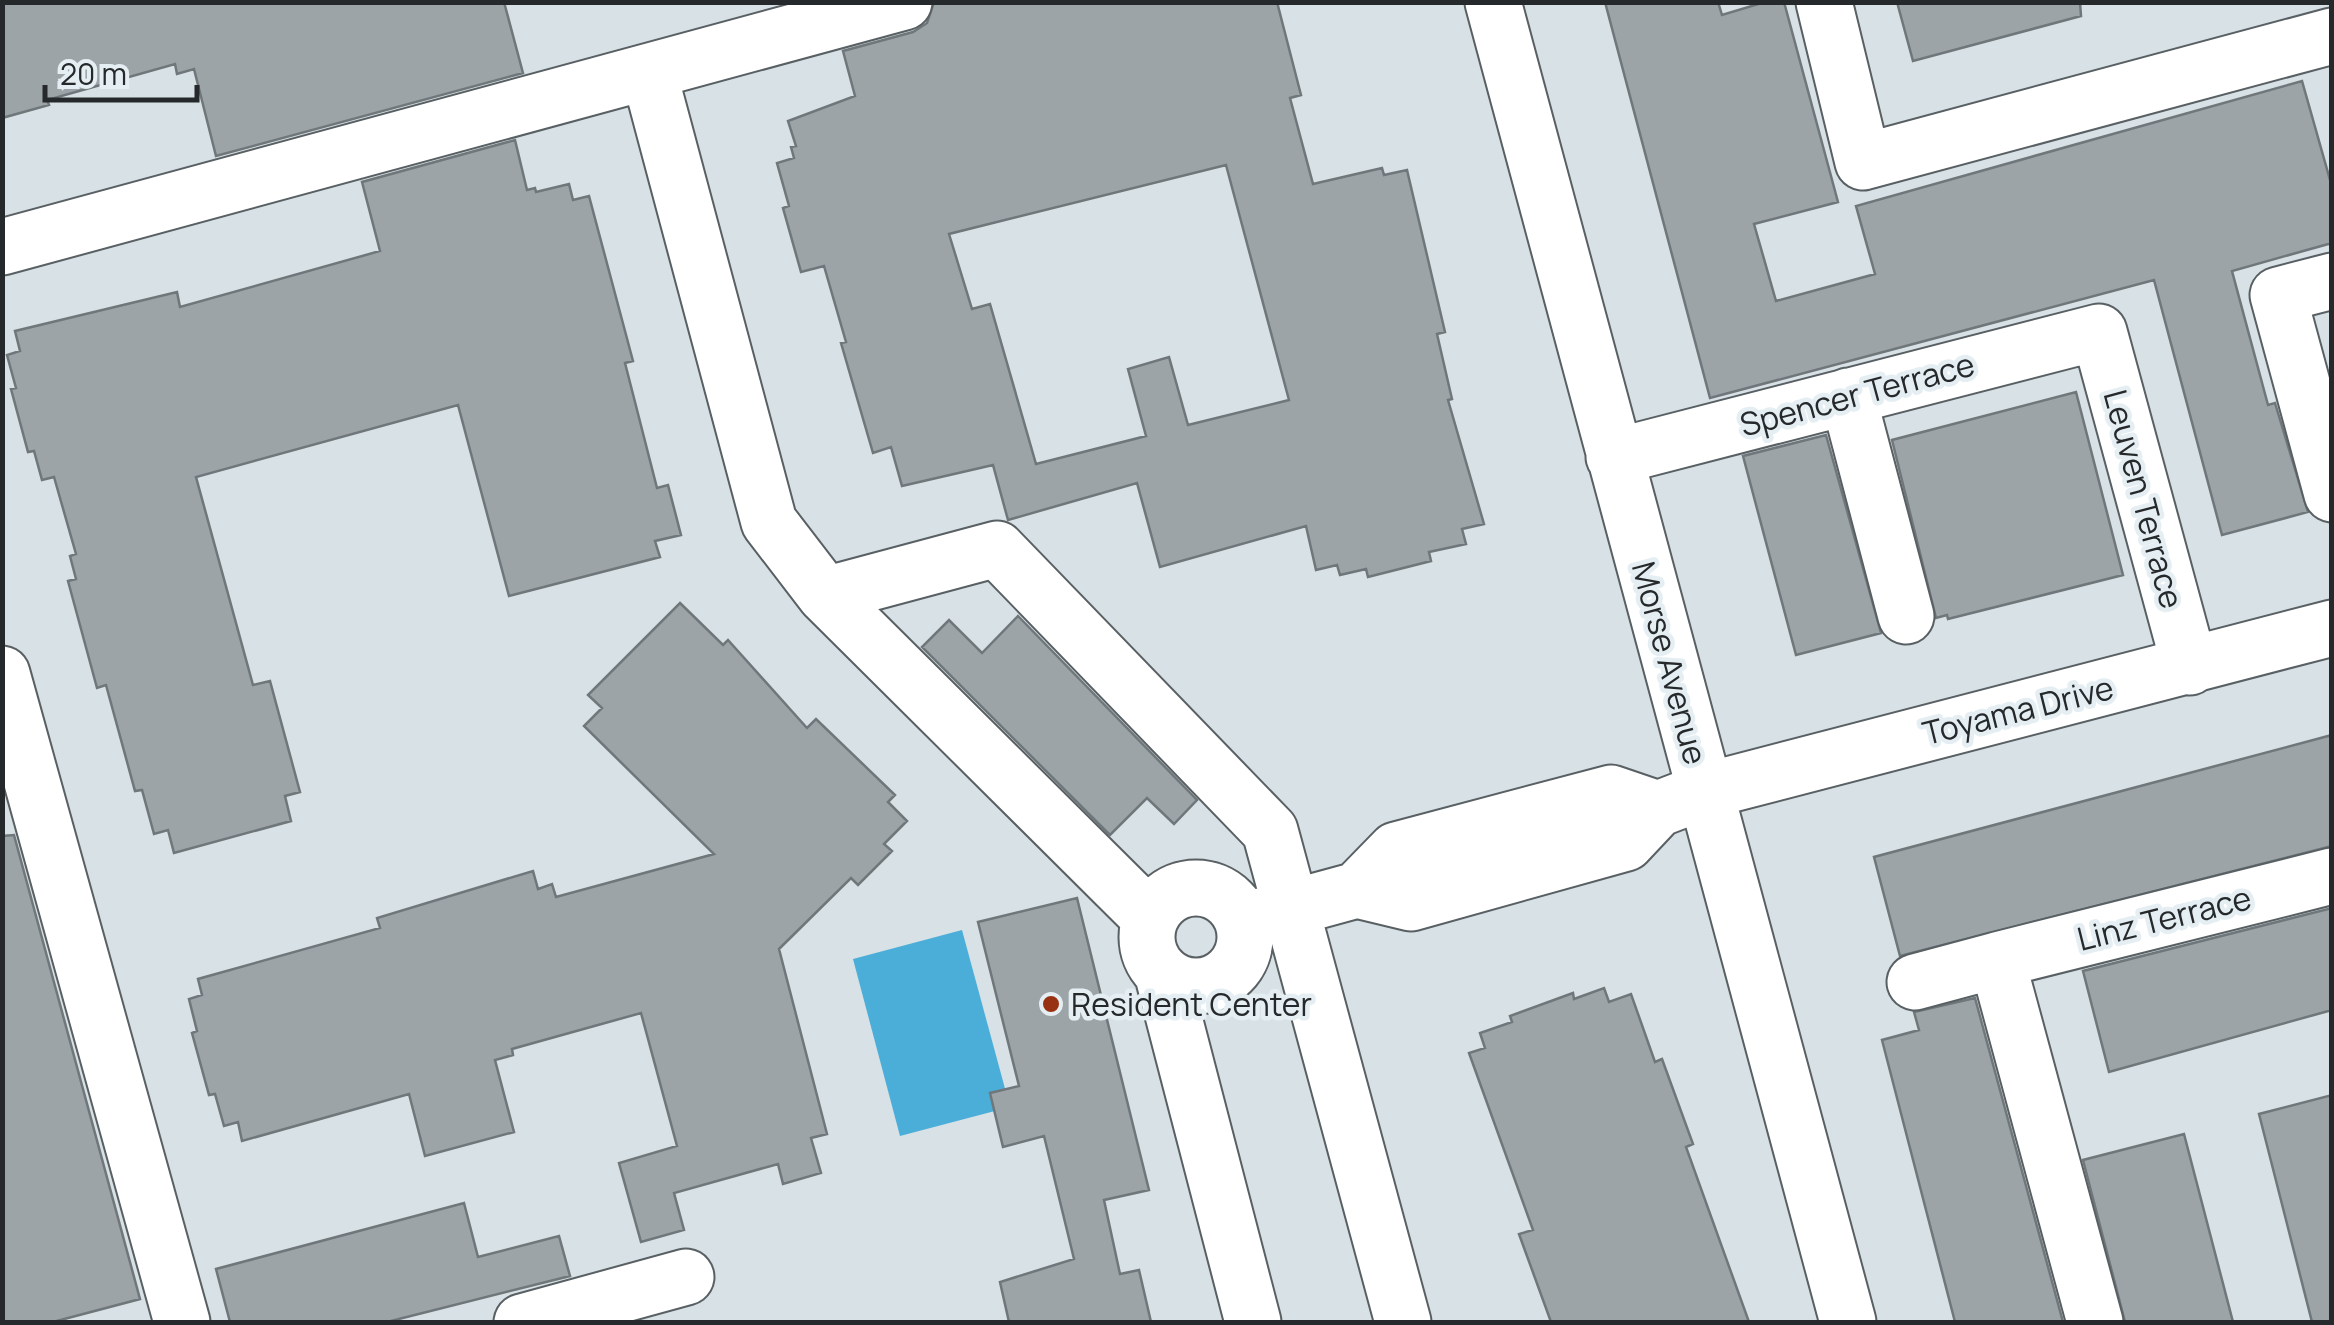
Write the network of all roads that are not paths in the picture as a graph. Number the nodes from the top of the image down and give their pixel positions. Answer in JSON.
{"nodes":[{"id":1,"x":904,"y":2,"type":"edge"},
{"id":2,"x":1493,"y":2,"type":"edge"},
{"id":3,"x":1824,"y":2,"type":"edge"},
{"id":4,"x":2332,"y":36,"type":"edge"},
{"id":5,"x":650,"y":73,"type":"junction"},
{"id":6,"x":2,"y":247,"type":"edge"},
{"id":7,"x":2332,"y":281,"type":"edge"},
{"id":8,"x":2099,"y":332,"type":"joint"},
{"id":9,"x":1848,"y":396,"type":"junction"},
{"id":10,"x":1614,"y":457,"type":"junction"},
{"id":11,"x":2332,"y":494,"type":"edge"},
{"id":12,"x":826,"y":595,"type":"junction"},
{"id":13,"x":1906,"y":616,"type":"dead end"},
{"id":14,"x":2332,"y":628,"type":"edge"},
{"id":15,"x":2190,"y":667,"type":"junction"},
{"id":16,"x":2,"y":674,"type":"edge"},
{"id":17,"x":1681,"y":800,"type":"junction"},
{"id":18,"x":2332,"y":876,"type":"edge"},
{"id":19,"x":1268,"y":915,"type":"junction"},
{"id":20,"x":1150,"y":918,"type":"junction"},
{"id":21,"x":1997,"y":960,"type":"junction"},
{"id":22,"x":1162,"y":972,"type":"junction"},
{"id":23,"x":1915,"y":982,"type":"dead end"},
{"id":24,"x":686,"y":1277,"type":"dead end"},
{"id":25,"x":182,"y":1322,"type":"edge"},
{"id":26,"x":522,"y":1322,"type":"edge"},
{"id":27,"x":1253,"y":1322,"type":"edge"},
{"id":28,"x":1403,"y":1322,"type":"edge"},
{"id":29,"x":1848,"y":1322,"type":"edge"},
{"id":30,"x":2095,"y":1322,"type":"edge"}],
"edges":[{"from":1,"to":5,"type":"street"},
{"from":2,"to":10,"type":"street","name":"Morse Avenue"},
{"from":3,"to":4,"type":"street"},
{"from":5,"to":6,"type":"street"},
{"from":5,"to":12,"type":"street"},
{"from":7,"to":11,"type":"street"},
{"from":8,"to":9,"type":"street","name":"Spencer Terrace"},
{"from":8,"to":15,"type":"street","name":"Leuven Terrace"},
{"from":9,"to":10,"type":"street","name":"Spencer Terrace"},
{"from":9,"to":13,"type":"street"},
{"from":10,"to":17,"type":"street","name":"Morse Avenue"},
{"from":12,"to":19,"type":"street"},
{"from":12,"to":20,"type":"street"},
{"from":14,"to":15,"type":"street","name":"Toyama Drive"},
{"from":15,"to":17,"type":"street","name":"Toyama Drive"},
{"from":16,"to":25,"type":"street"},
{"from":17,"to":19,"type":"street"},
{"from":17,"to":29,"type":"street","name":"Morse Avenue"},
{"from":18,"to":21,"type":"street","name":"Linz Terrace"},
{"from":19,"to":20,"type":"street"},
{"from":19,"to":22,"type":"street"},
{"from":19,"to":28,"type":"street"},
{"from":20,"to":22,"type":"street"},
{"from":21,"to":23,"type":"street","name":"Linz Terrace"},
{"from":21,"to":30,"type":"street"},
{"from":22,"to":27,"type":"street"},
{"from":24,"to":26,"type":"street"}]}
